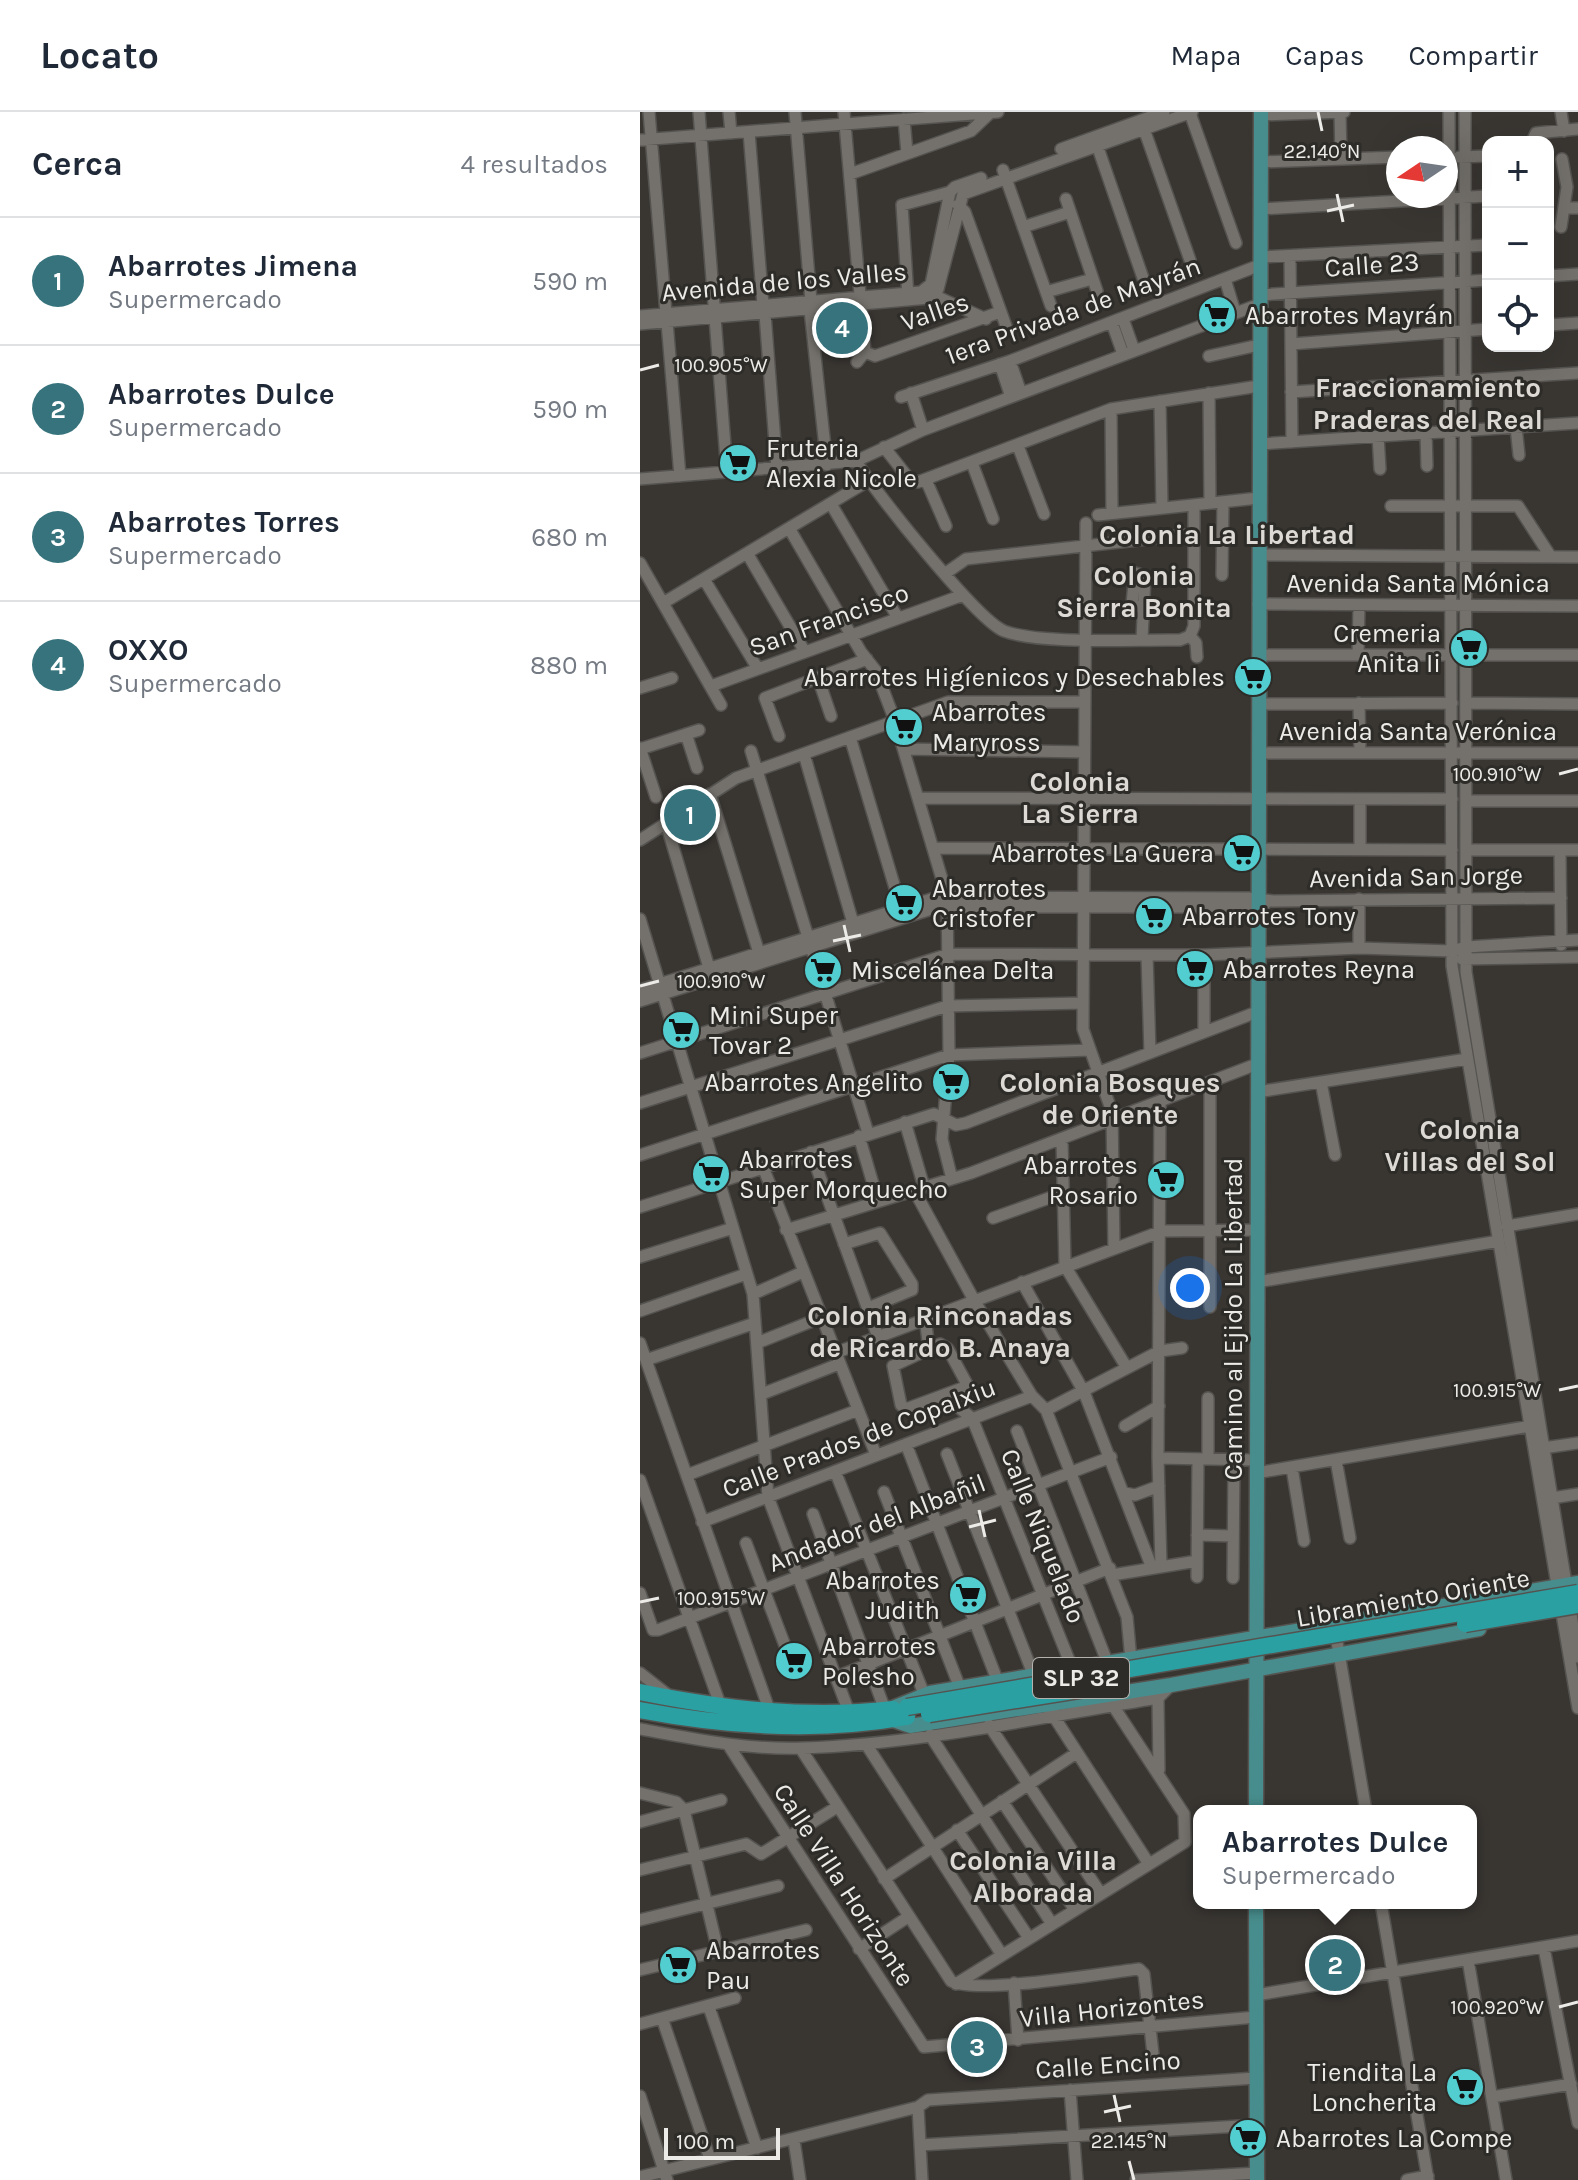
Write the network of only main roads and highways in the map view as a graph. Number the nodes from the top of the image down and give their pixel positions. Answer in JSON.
{"nodes":[{"id":1,"x":1261,"y":114,"type":"edge"},
{"id":2,"x":1570,"y":1587,"type":"edge"},
{"id":3,"x":1512,"y":1594,"type":"junction"},
{"id":4,"x":1572,"y":1611,"type":"edge"},
{"id":5,"x":1516,"y":1622,"type":"junction"},
{"id":6,"x":1256,"y":1654,"type":"junction"},
{"id":7,"x":643,"y":1692,"type":"edge"},
{"id":8,"x":640,"y":1710,"type":"edge"},
{"id":9,"x":897,"y":1713,"type":"junction"},
{"id":10,"x":1256,"y":1805,"type":"edge"},
{"id":11,"x":1256,"y":1909,"type":"edge"},
{"id":12,"x":1257,"y":2176,"type":"edge"}],
"edges":[{"from":1,"to":6,"type":"main road","name":"Camino al Ejido La Libertad"},
{"from":2,"to":3,"type":"main road","name":"Libramiento Oriente"},
{"from":2,"to":6,"type":"highway","name":"Libramiento Oriente","number":"SLP 32","bridge":true},
{"from":3,"to":5,"type":"main road"},
{"from":3,"to":6,"type":"main road","name":"Libramiento Oriente"},
{"from":4,"to":5,"type":"main road","name":"Libramiento Oriente"},
{"from":4,"to":6,"type":"highway","name":"Libramiento Oriente","number":"SLP 32","bridge":true},
{"from":5,"to":6,"type":"main road","name":"Libramiento Oriente"},
{"from":6,"to":9,"type":"highway","number":"SLP 32","bridge":true},
{"from":6,"to":9,"type":"main road"},
{"from":6,"to":9,"type":"main road"},
{"from":6,"to":10,"type":"main road","name":"Camino al Ejido La Libertad"},
{"from":7,"to":9,"type":"highway","number":"SLP 32"},
{"from":8,"to":9,"type":"highway","number":"SLP 32"},
{"from":11,"to":12,"type":"main road"}]}
